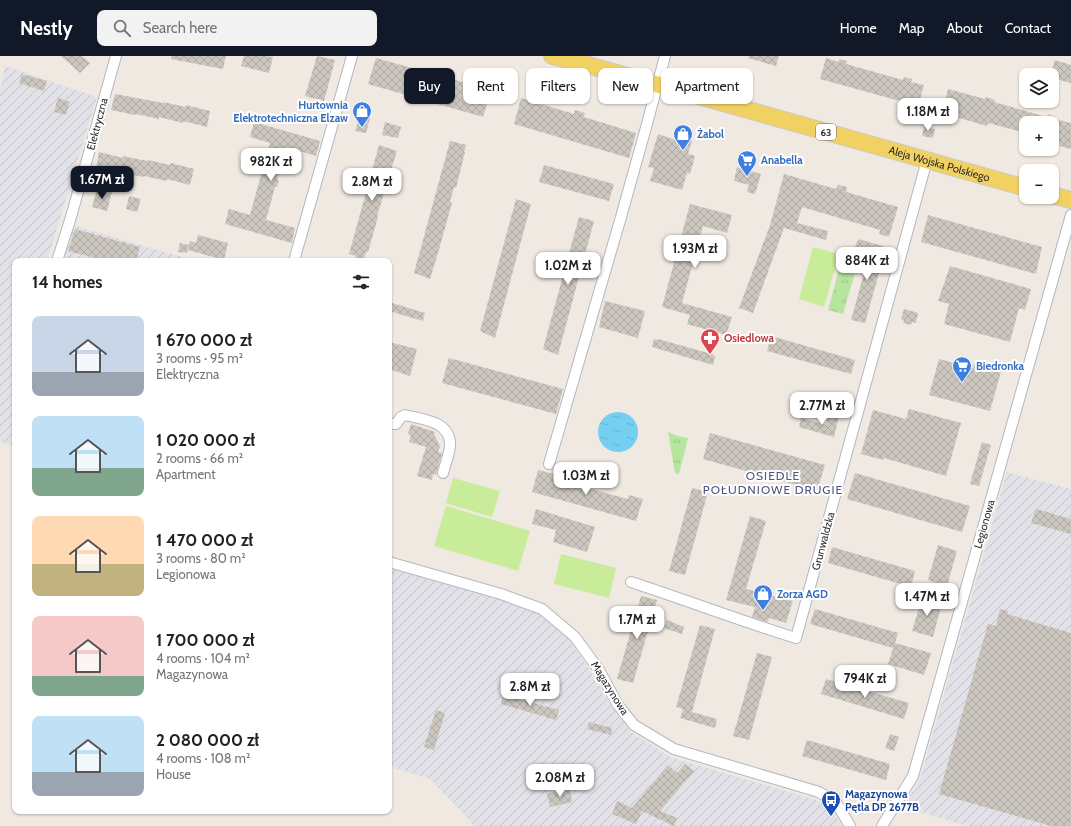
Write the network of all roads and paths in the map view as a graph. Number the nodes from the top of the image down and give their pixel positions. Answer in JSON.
{"nodes":[{"id":1,"x":116,"y":56,"type":"edge"},
{"id":2,"x":352,"y":56,"type":"edge"},
{"id":3,"x":552,"y":56,"type":"edge"},
{"id":4,"x":665,"y":56,"type":"edge"},
{"id":5,"x":658,"y":84,"type":"junction"},
{"id":6,"x":928,"y":160,"type":"junction"},
{"id":7,"x":1019,"y":186,"type":"edge"},
{"id":8,"x":1059,"y":197,"type":"edge"},
{"id":9,"x":1071,"y":200,"type":"edge"},
{"id":10,"x":1071,"y":215,"type":"edge"},
{"id":11,"x":58,"y":258,"type":"edge"},
{"id":12,"x":295,"y":258,"type":"edge"},
{"id":13,"x":392,"y":424,"type":"edge"},
{"id":14,"x":549,"y":464,"type":"dead end"},
{"id":15,"x":443,"y":473,"type":"dead end"},
{"id":16,"x":392,"y":563,"type":"edge"},
{"id":17,"x":631,"y":582,"type":"dead end"},
{"id":18,"x":850,"y":826,"type":"edge"},
{"id":19,"x":882,"y":826,"type":"edge"}],
"edges":[{"from":1,"to":11,"type":"street","name":"Elektryczna"},
{"from":2,"to":12,"type":"street"},
{"from":3,"to":5,"type":"main road","name":"Aleja Wojska Polskiego","number":"63"},
{"from":4,"to":5,"type":"street"},
{"from":5,"to":6,"type":"main road","name":"Aleja Wojska Polskiego","number":"63"},
{"from":5,"to":14,"type":"street"},
{"from":6,"to":7,"type":"main road","name":"Aleja Wojska Polskiego","number":"63"},
{"from":6,"to":17,"type":"street","name":"Grunwaldzka"},
{"from":8,"to":9,"type":"main road"},
{"from":10,"to":19,"type":"street","name":"Legionowa"},
{"from":13,"to":15,"type":"street"},
{"from":16,"to":18,"type":"street","name":"Magazynowa"}]}
